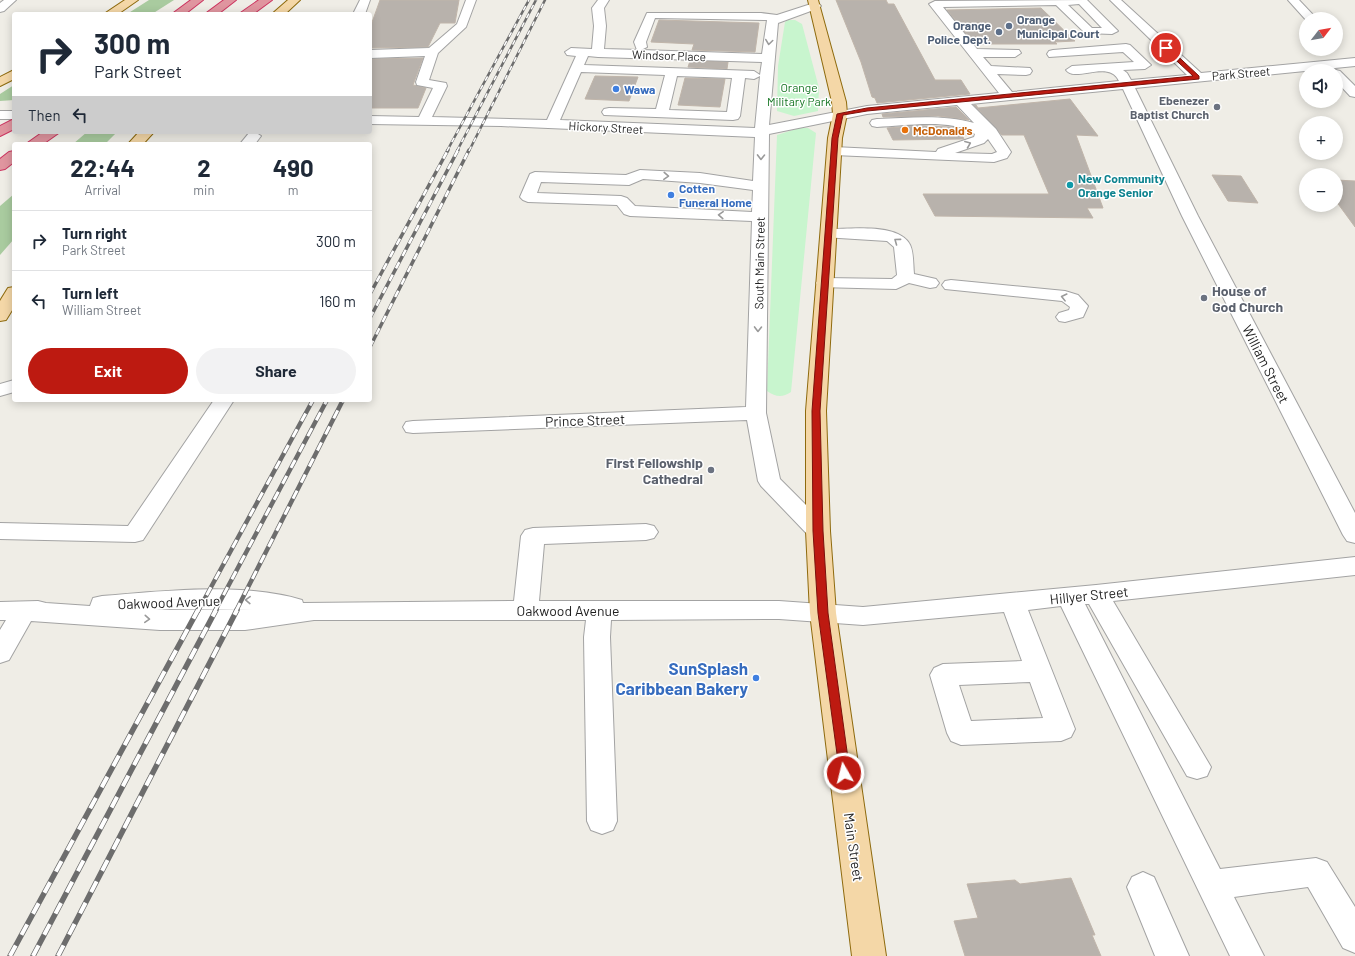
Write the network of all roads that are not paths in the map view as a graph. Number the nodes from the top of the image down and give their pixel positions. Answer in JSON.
{"nodes":[{"id":1,"x":10,"y":0,"type":"edge"},
{"id":2,"x":133,"y":0,"type":"edge"},
{"id":3,"x":198,"y":0,"type":"edge"},
{"id":4,"x":231,"y":0,"type":"edge"},
{"id":5,"x":267,"y":0,"type":"edge"},
{"id":6,"x":295,"y":0,"type":"edge"},
{"id":7,"x":366,"y":0,"type":"edge"},
{"id":8,"x":471,"y":0,"type":"edge"},
{"id":9,"x":604,"y":0,"type":"edge"},
{"id":10,"x":1115,"y":0,"type":"edge"},
{"id":11,"x":1293,"y":0,"type":"edge"},
{"id":12,"x":1099,"y":1,"type":"edge"},
{"id":13,"x":984,"y":2,"type":"edge"},
{"id":14,"x":1059,"y":2,"type":"junction"},
{"id":15,"x":1082,"y":2,"type":"junction"},
{"id":16,"x":814,"y":3,"type":"edge"},
{"id":17,"x":0,"y":9,"type":"edge"},
{"id":18,"x":113,"y":12,"type":"edge"},
{"id":19,"x":181,"y":12,"type":"edge"},
{"id":20,"x":215,"y":12,"type":"edge"},
{"id":21,"x":248,"y":12,"type":"edge"},
{"id":22,"x":280,"y":12,"type":"edge"},
{"id":23,"x":360,"y":12,"type":"edge"},
{"id":24,"x":1304,"y":12,"type":"edge"},
{"id":25,"x":778,"y":19,"type":"junction"},
{"id":26,"x":641,"y":47,"type":"dead end"},
{"id":27,"x":432,"y":52,"type":"junction"},
{"id":28,"x":571,"y":52,"type":"dead end"},
{"id":29,"x":584,"y":52,"type":"junction"},
{"id":30,"x":598,"y":53,"type":"junction"},
{"id":31,"x":974,"y":53,"type":"junction"},
{"id":32,"x":1015,"y":53,"type":"dead end"},
{"id":33,"x":372,"y":54,"type":"edge"},
{"id":34,"x":1054,"y":54,"type":"dead end"},
{"id":35,"x":1343,"y":54,"type":"edge"},
{"id":36,"x":767,"y":58,"type":"junction"},
{"id":37,"x":1353,"y":63,"type":"edge"},
{"id":38,"x":1343,"y":65,"type":"edge"},
{"id":39,"x":1110,"y":67,"type":"junction"},
{"id":40,"x":577,"y":68,"type":"junction"},
{"id":41,"x":987,"y":70,"type":"junction"},
{"id":42,"x":1072,"y":70,"type":"dead end"},
{"id":43,"x":1299,"y":70,"type":"edge"},
{"id":44,"x":1026,"y":71,"type":"dead end"},
{"id":45,"x":672,"y":72,"type":"junction"},
{"id":46,"x":12,"y":75,"type":"edge"},
{"id":47,"x":739,"y":75,"type":"junction"},
{"id":48,"x":765,"y":76,"type":"junction"},
{"id":49,"x":1197,"y":77,"type":"junction"},
{"id":50,"x":1343,"y":81,"type":"edge"},
{"id":51,"x":0,"y":82,"type":"edge"},
{"id":52,"x":1126,"y":84,"type":"junction"},
{"id":53,"x":1355,"y":93,"type":"edge"},
{"id":54,"x":1008,"y":96,"type":"junction"},
{"id":55,"x":963,"y":109,"type":"junction"},
{"id":56,"x":558,"y":110,"type":"junction"},
{"id":57,"x":574,"y":111,"type":"dead end"},
{"id":58,"x":598,"y":111,"type":"dead end"},
{"id":59,"x":662,"y":114,"type":"junction"},
{"id":60,"x":840,"y":114,"type":"junction"},
{"id":61,"x":0,"y":115,"type":"edge"},
{"id":62,"x":12,"y":115,"type":"edge"},
{"id":63,"x":372,"y":120,"type":"edge"},
{"id":64,"x":424,"y":120,"type":"junction"},
{"id":65,"x":877,"y":123,"type":"junction"},
{"id":66,"x":12,"y":124,"type":"edge"},
{"id":67,"x":552,"y":124,"type":"junction"},
{"id":68,"x":762,"y":131,"type":"junction"},
{"id":69,"x":0,"y":132,"type":"edge"},
{"id":70,"x":43,"y":134,"type":"edge"},
{"id":71,"x":50,"y":134,"type":"edge"},
{"id":72,"x":145,"y":134,"type":"edge"},
{"id":73,"x":32,"y":142,"type":"edge"},
{"id":74,"x":36,"y":142,"type":"edge"},
{"id":75,"x":137,"y":142,"type":"edge"},
{"id":76,"x":834,"y":151,"type":"junction"},
{"id":77,"x":882,"y":153,"type":"junction"},
{"id":78,"x":930,"y":155,"type":"junction"},
{"id":79,"x":629,"y":180,"type":"junction"},
{"id":80,"x":761,"y":187,"type":"junction"},
{"id":81,"x":621,"y":201,"type":"junction"},
{"id":82,"x":760,"y":217,"type":"junction"},
{"id":83,"x":829,"y":234,"type":"junction"},
{"id":84,"x":906,"y":277,"type":"junction"},
{"id":85,"x":825,"y":283,"type":"junction"},
{"id":86,"x":930,"y":283,"type":"dead end"},
{"id":87,"x":952,"y":285,"type":"dead end"},
{"id":88,"x":12,"y":295,"type":"edge"},
{"id":89,"x":0,"y":316,"type":"edge"},
{"id":90,"x":1065,"y":317,"type":"dead end"},
{"id":91,"x":12,"y":387,"type":"edge"},
{"id":92,"x":0,"y":390,"type":"edge"},
{"id":93,"x":223,"y":402,"type":"edge"},
{"id":94,"x":756,"y":413,"type":"junction"},
{"id":95,"x":413,"y":427,"type":"dead end"},
{"id":96,"x":0,"y":531,"type":"edge"},
{"id":97,"x":818,"y":531,"type":"junction"},
{"id":98,"x":646,"y":532,"type":"dead end"},
{"id":99,"x":1355,"y":535,"type":"edge"},
{"id":100,"x":1355,"y":566,"type":"edge"},
{"id":101,"x":1096,"y":594,"type":"junction"},
{"id":102,"x":1069,"y":597,"type":"junction"},
{"id":103,"x":1013,"y":602,"type":"junction"},
{"id":104,"x":526,"y":610,"type":"junction"},
{"id":105,"x":599,"y":610,"type":"junction"},
{"id":106,"x":12,"y":611,"type":"edge"},
{"id":107,"x":823,"y":613,"type":"junction"},
{"id":108,"x":0,"y":653,"type":"edge"},
{"id":109,"x":1040,"y":671,"type":"dead end"},
{"id":110,"x":1197,"y":767,"type":"dead end"},
{"id":111,"x":602,"y":821,"type":"dead end"},
{"id":112,"x":1211,"y":885,"type":"junction"},
{"id":113,"x":1143,"y":887,"type":"dead end"},
{"id":114,"x":1355,"y":937,"type":"edge"},
{"id":115,"x":869,"y":956,"type":"edge"},
{"id":116,"x":1172,"y":956,"type":"edge"},
{"id":117,"x":1247,"y":956,"type":"edge"}],
"edges":[{"from":1,"to":17,"type":"street"},
{"from":2,"to":18,"type":"main road"},
{"from":3,"to":19,"type":"highway"},
{"from":4,"to":20,"type":"highway"},
{"from":5,"to":21,"type":"highway"},
{"from":6,"to":22,"type":"main road"},
{"from":7,"to":23,"type":"street"},
{"from":8,"to":27,"type":"street"},
{"from":9,"to":30,"type":"street"},
{"from":10,"to":12,"type":"street"},
{"from":10,"to":49,"type":"street"},
{"from":11,"to":24,"type":"street"},
{"from":12,"to":15,"type":"street"},
{"from":13,"to":14,"type":"street"},
{"from":13,"to":31,"type":"street"},
{"from":14,"to":15,"type":"street"},
{"from":14,"to":15,"type":"street"},
{"from":16,"to":25,"type":"street"},
{"from":16,"to":60,"type":"main road","name":"Main Street"},
{"from":25,"to":26,"type":"street"},
{"from":25,"to":36,"type":"street","name":"South Main Street","one_way":true},
{"from":27,"to":33,"type":"street"},
{"from":27,"to":64,"type":"street"},
{"from":28,"to":29,"type":"street","name":"Windsor Place"},
{"from":29,"to":30,"type":"street","name":"Windsor Place"},
{"from":29,"to":40,"type":"street"},
{"from":30,"to":36,"type":"street","name":"Windsor Place"},
{"from":31,"to":32,"type":"street"},
{"from":31,"to":41,"type":"street"},
{"from":34,"to":39,"type":"street"},
{"from":35,"to":37,"type":"street"},
{"from":36,"to":48,"type":"street","name":"South Main Street"},
{"from":37,"to":38,"type":"street","name":"Park Street"},
{"from":39,"to":42,"type":"street"},
{"from":39,"to":52,"type":"street","name":"William Street"},
{"from":40,"to":45,"type":"street"},
{"from":40,"to":56,"type":"street"},
{"from":41,"to":44,"type":"street"},
{"from":41,"to":54,"type":"street"},
{"from":43,"to":49,"type":"street","name":"Park Street"},
{"from":45,"to":47,"type":"street"},
{"from":45,"to":59,"type":"street"},
{"from":46,"to":51,"type":"main road"},
{"from":47,"to":48,"type":"street"},
{"from":47,"to":59,"type":"street"},
{"from":48,"to":68,"type":"street","name":"South Main Street"},
{"from":49,"to":52,"type":"street","name":"Park Street"},
{"from":50,"to":53,"type":"street"},
{"from":52,"to":54,"type":"street","name":"Park Street"},
{"from":52,"to":99,"type":"street","name":"William Street"},
{"from":54,"to":55,"type":"street","name":"Park Street"},
{"from":55,"to":60,"type":"street","name":"Park Street"},
{"from":55,"to":65,"type":"street"},
{"from":55,"to":78,"type":"street"},
{"from":56,"to":57,"type":"street"},
{"from":56,"to":67,"type":"street"},
{"from":58,"to":59,"type":"street"},
{"from":60,"to":68,"type":"street","name":"Hickory Street"},
{"from":60,"to":76,"type":"main road","name":"Main Street"},
{"from":61,"to":62,"type":"street"},
{"from":63,"to":64,"type":"street","name":"Hickory Street"},
{"from":64,"to":67,"type":"street","name":"Hickory Street"},
{"from":65,"to":77,"type":"street"},
{"from":78,"to":65,"type":"street","one_way":true},
{"from":66,"to":69,"type":"highway"},
{"from":67,"to":68,"type":"street","name":"Hickory Street"},
{"from":68,"to":80,"type":"street","name":"South Main Street","one_way":true},
{"from":70,"to":73,"type":"highway"},
{"from":71,"to":74,"type":"highway"},
{"from":72,"to":75,"type":"main road"},
{"from":76,"to":77,"type":"street"},
{"from":76,"to":83,"type":"main road","name":"Main Street"},
{"from":77,"to":78,"type":"street"},
{"from":79,"to":80,"type":"street","one_way":true},
{"from":79,"to":81,"type":"street"},
{"from":79,"to":81,"type":"street"},
{"from":80,"to":82,"type":"street","name":"South Main Street"},
{"from":82,"to":81,"type":"street","one_way":true},
{"from":82,"to":94,"type":"street","name":"South Main Street","one_way":true},
{"from":84,"to":83,"type":"street","one_way":true},
{"from":83,"to":85,"type":"main road","name":"Main Street"},
{"from":84,"to":85,"type":"street"},
{"from":84,"to":86,"type":"street"},
{"from":85,"to":97,"type":"main road","name":"Main Street"},
{"from":90,"to":87,"type":"street","one_way":true},
{"from":88,"to":89,"type":"main road"},
{"from":91,"to":92,"type":"street"},
{"from":93,"to":96,"type":"street"},
{"from":94,"to":95,"type":"street","name":"Prince Street"},
{"from":94,"to":97,"type":"street","name":"South Main Street"},
{"from":97,"to":107,"type":"main road","name":"Main Street"},
{"from":98,"to":104,"type":"street"},
{"from":100,"to":101,"type":"street","name":"Hillyer Street"},
{"from":101,"to":102,"type":"street","name":"Hillyer Street"},
{"from":101,"to":110,"type":"street"},
{"from":102,"to":103,"type":"street","name":"Hillyer Street"},
{"from":102,"to":112,"type":"street"},
{"from":103,"to":107,"type":"street","name":"Hillyer Street"},
{"from":103,"to":109,"type":"street"},
{"from":104,"to":105,"type":"street","name":"Oakwood Avenue"},
{"from":104,"to":106,"type":"street","name":"Oakwood Avenue"},
{"from":105,"to":107,"type":"street","name":"Oakwood Avenue"},
{"from":105,"to":111,"type":"street"},
{"from":106,"to":108,"type":"street"},
{"from":107,"to":115,"type":"main road","name":"Main Street"},
{"from":112,"to":114,"type":"street"},
{"from":112,"to":117,"type":"street"},
{"from":113,"to":116,"type":"street"}]}
